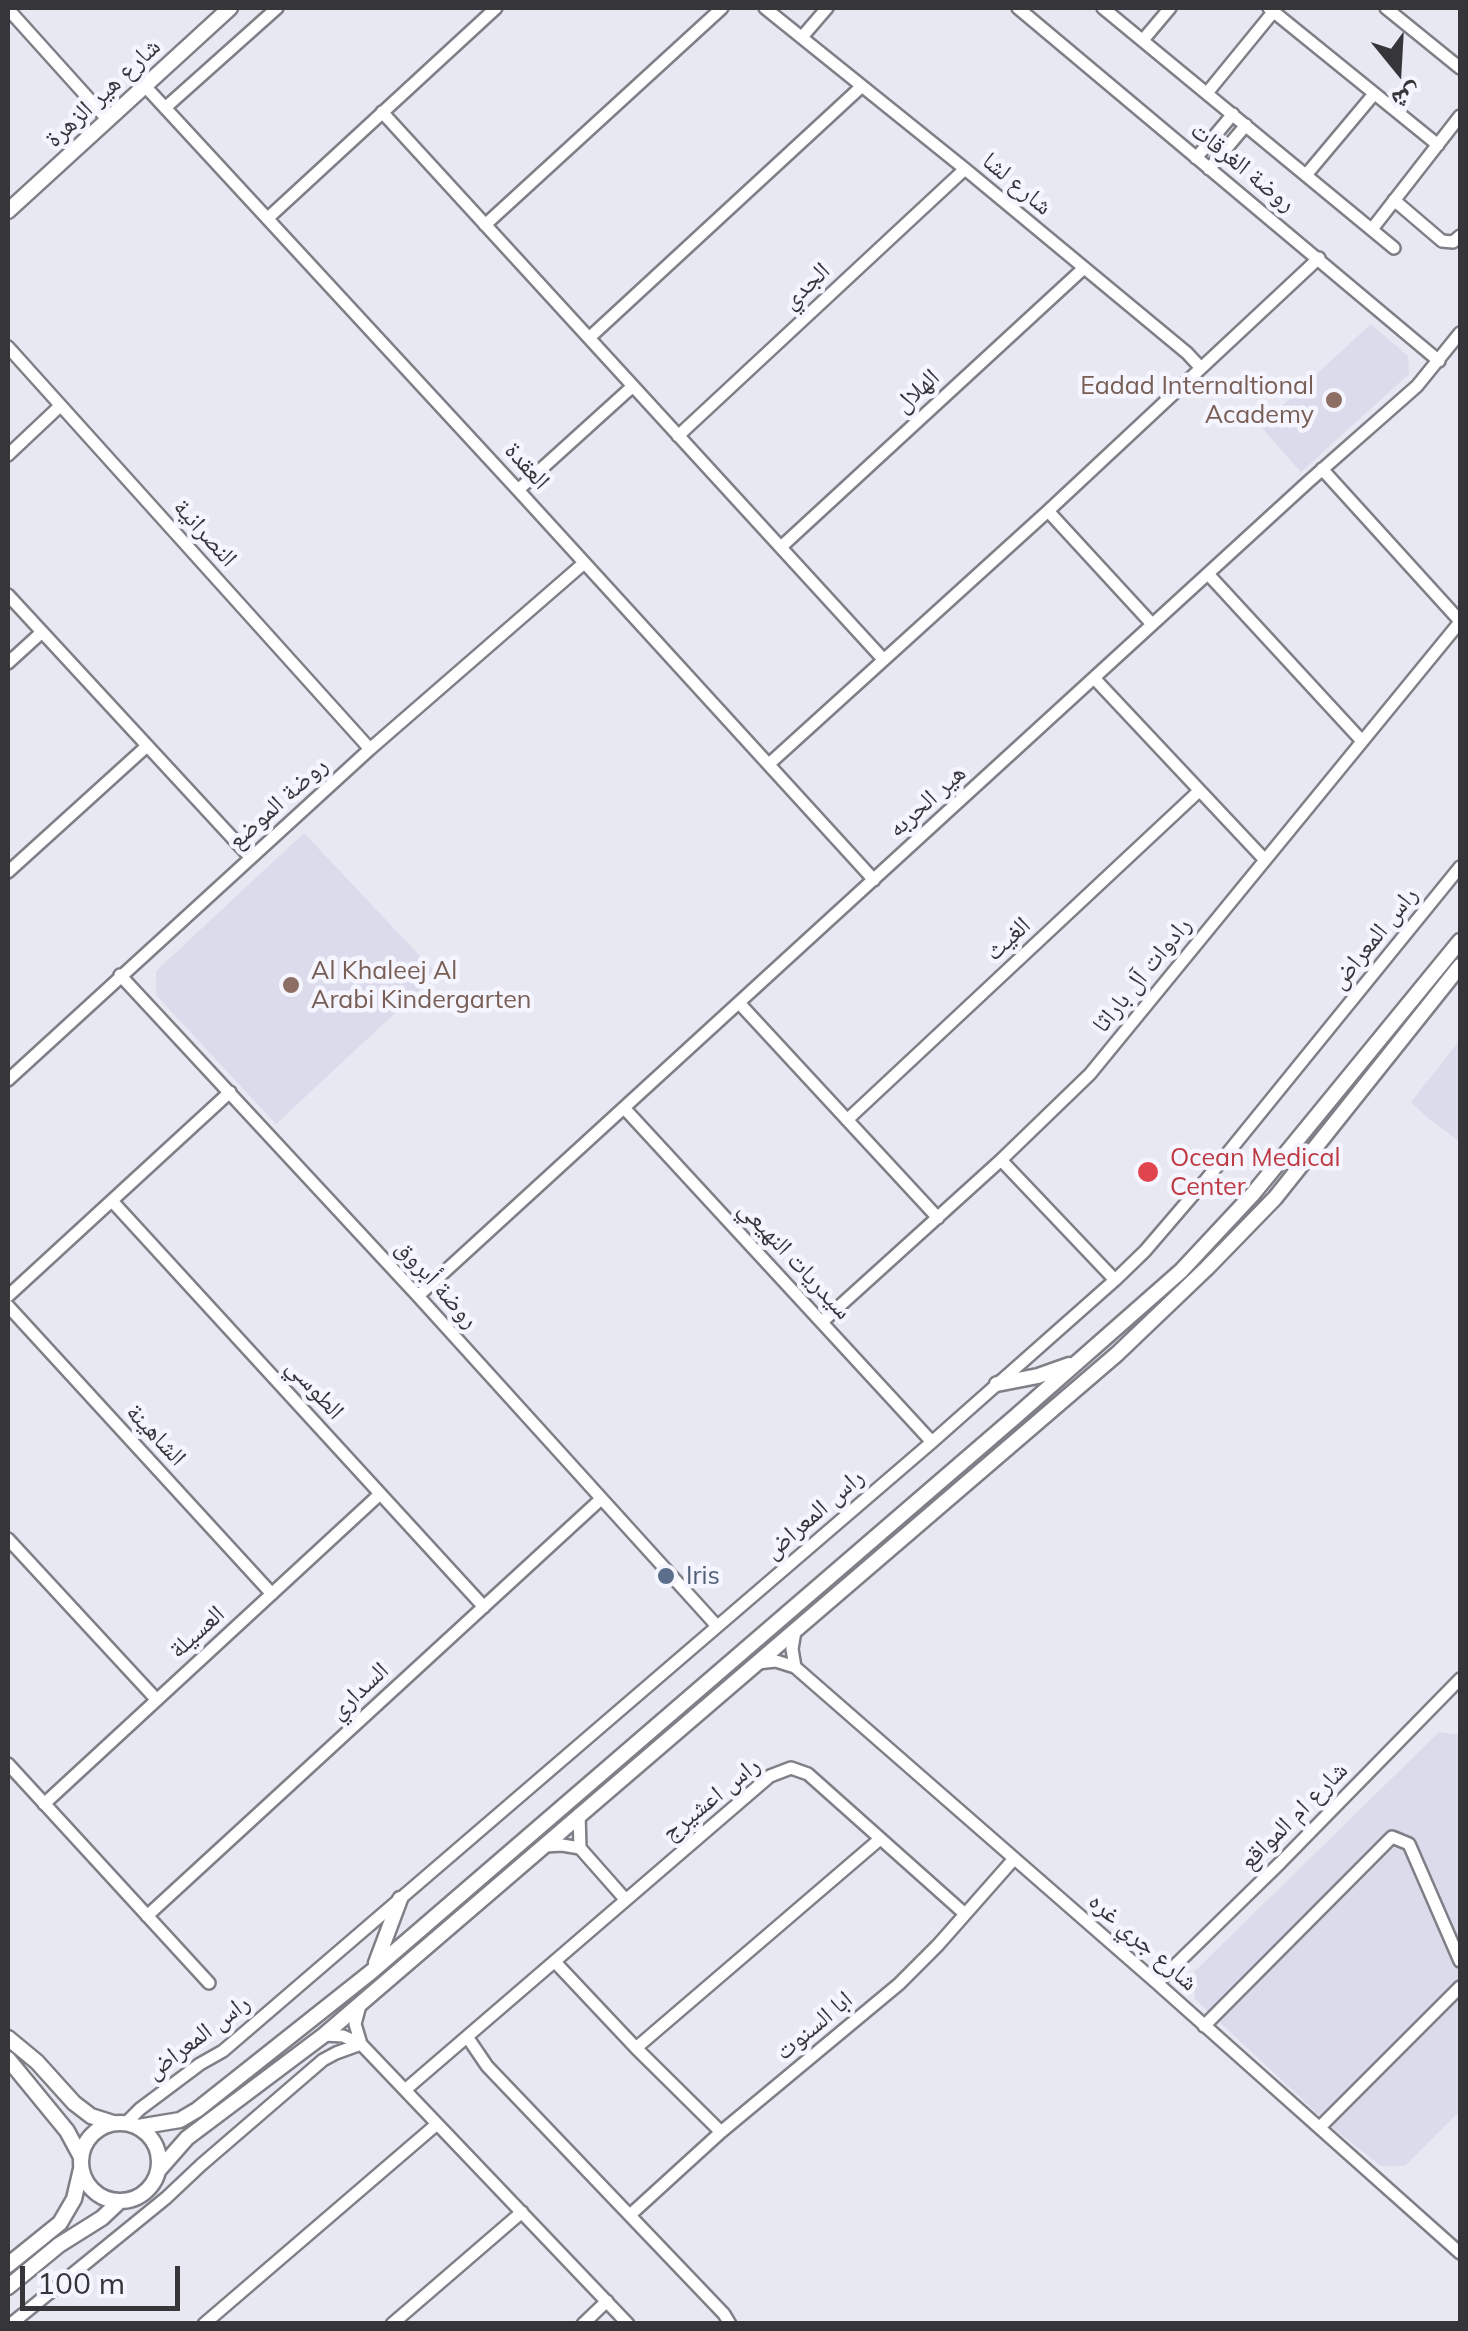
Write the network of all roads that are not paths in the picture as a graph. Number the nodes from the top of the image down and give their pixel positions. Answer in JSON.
{"nodes":[{"id":1,"x":230,"y":8,"type":"edge"},
{"id":2,"x":277,"y":8,"type":"edge"},
{"id":3,"x":496,"y":8,"type":"edge"},
{"id":4,"x":722,"y":8,"type":"edge"},
{"id":5,"x":764,"y":8,"type":"edge"},
{"id":6,"x":827,"y":8,"type":"edge"},
{"id":7,"x":1018,"y":8,"type":"edge"},
{"id":8,"x":1103,"y":8,"type":"edge"},
{"id":9,"x":1170,"y":8,"type":"edge"},
{"id":10,"x":1386,"y":8,"type":"edge"},
{"id":11,"x":8,"y":9,"type":"edge"},
{"id":12,"x":1272,"y":9,"type":"edge"},
{"id":13,"x":802,"y":37,"type":"junction"},
{"id":14,"x":1143,"y":40,"type":"junction"},
{"id":15,"x":1460,"y":68,"type":"edge"},
{"id":16,"x":144,"y":85,"type":"junction"},
{"id":17,"x":861,"y":86,"type":"junction"},
{"id":18,"x":1207,"y":93,"type":"junction"},
{"id":19,"x":1374,"y":94,"type":"junction"},
{"id":20,"x":165,"y":108,"type":"junction"},
{"id":21,"x":382,"y":112,"type":"junction"},
{"id":22,"x":1232,"y":114,"type":"junction"},
{"id":23,"x":1460,"y":116,"type":"edge"},
{"id":24,"x":107,"y":119,"type":"junction"},
{"id":25,"x":1246,"y":125,"type":"junction"},
{"id":26,"x":1438,"y":145,"type":"junction"},
{"id":27,"x":1196,"y":158,"type":"junction"},
{"id":28,"x":1210,"y":168,"type":"junction"},
{"id":29,"x":965,"y":169,"type":"junction"},
{"id":30,"x":1306,"y":175,"type":"junction"},
{"id":31,"x":1394,"y":200,"type":"junction"},
{"id":32,"x":8,"y":211,"type":"edge"},
{"id":33,"x":268,"y":218,"type":"junction"},
{"id":34,"x":485,"y":225,"type":"junction"},
{"id":35,"x":1372,"y":229,"type":"junction"},
{"id":36,"x":1460,"y":236,"type":"edge"},
{"id":37,"x":1394,"y":248,"type":"dead end"},
{"id":38,"x":1320,"y":258,"type":"junction"},
{"id":39,"x":1084,"y":268,"type":"junction"},
{"id":40,"x":1460,"y":333,"type":"edge"},
{"id":41,"x":589,"y":338,"type":"junction"},
{"id":42,"x":8,"y":347,"type":"edge"},
{"id":43,"x":1439,"y":360,"type":"junction"},
{"id":44,"x":1202,"y":368,"type":"junction"},
{"id":45,"x":633,"y":386,"type":"junction"},
{"id":46,"x":60,"y":406,"type":"junction"},
{"id":47,"x":678,"y":436,"type":"junction"},
{"id":48,"x":8,"y":456,"type":"edge"},
{"id":49,"x":1322,"y":469,"type":"junction"},
{"id":50,"x":518,"y":490,"type":"junction"},
{"id":51,"x":1048,"y":511,"type":"junction"},
{"id":52,"x":781,"y":548,"type":"junction"},
{"id":53,"x":584,"y":564,"type":"junction"},
{"id":54,"x":1208,"y":574,"type":"junction"},
{"id":55,"x":8,"y":594,"type":"edge"},
{"id":56,"x":1460,"y":622,"type":"edge"},
{"id":57,"x":1152,"y":624,"type":"junction"},
{"id":58,"x":42,"y":632,"type":"junction"},
{"id":59,"x":883,"y":659,"type":"junction"},
{"id":60,"x":8,"y":663,"type":"edge"},
{"id":61,"x":1094,"y":678,"type":"junction"},
{"id":62,"x":1362,"y":741,"type":"junction"},
{"id":63,"x":148,"y":746,"type":"junction"},
{"id":64,"x":370,"y":750,"type":"junction"},
{"id":65,"x":769,"y":764,"type":"junction"},
{"id":66,"x":1199,"y":791,"type":"junction"},
{"id":67,"x":251,"y":858,"type":"junction"},
{"id":68,"x":1265,"y":860,"type":"junction"},
{"id":69,"x":1460,"y":867,"type":"edge"},
{"id":70,"x":8,"y":872,"type":"edge"},
{"id":71,"x":874,"y":880,"type":"junction"},
{"id":72,"x":1460,"y":942,"type":"edge"},
{"id":73,"x":1460,"y":966,"type":"edge"},
{"id":74,"x":120,"y":975,"type":"junction"},
{"id":75,"x":740,"y":1004,"type":"junction"},
{"id":76,"x":8,"y":1080,"type":"edge"},
{"id":77,"x":230,"y":1092,"type":"junction"},
{"id":78,"x":625,"y":1109,"type":"junction"},
{"id":79,"x":847,"y":1120,"type":"junction"},
{"id":80,"x":1001,"y":1160,"type":"junction"},
{"id":81,"x":112,"y":1201,"type":"junction"},
{"id":82,"x":938,"y":1218,"type":"junction"},
{"id":83,"x":1114,"y":1280,"type":"junction"},
{"id":84,"x":8,"y":1296,"type":"edge"},
{"id":85,"x":418,"y":1296,"type":"junction"},
{"id":86,"x":8,"y":1306,"type":"edge"},
{"id":87,"x":822,"y":1322,"type":"junction"},
{"id":88,"x":1079,"y":1361,"type":"junction"},
{"id":89,"x":997,"y":1384,"type":"junction"},
{"id":90,"x":932,"y":1442,"type":"junction"},
{"id":91,"x":380,"y":1494,"type":"junction"},
{"id":92,"x":601,"y":1499,"type":"junction"},
{"id":93,"x":8,"y":1539,"type":"edge"},
{"id":94,"x":272,"y":1594,"type":"junction"},
{"id":95,"x":484,"y":1607,"type":"junction"},
{"id":96,"x":717,"y":1626,"type":"junction"},
{"id":97,"x":796,"y":1630,"type":"junction"},
{"id":98,"x":756,"y":1664,"type":"junction"},
{"id":99,"x":794,"y":1667,"type":"junction"},
{"id":100,"x":1460,"y":1679,"type":"edge"},
{"id":101,"x":156,"y":1699,"type":"junction"},
{"id":102,"x":8,"y":1764,"type":"edge"},
{"id":103,"x":44,"y":1804,"type":"junction"},
{"id":104,"x":580,"y":1814,"type":"junction"},
{"id":105,"x":880,"y":1839,"type":"junction"},
{"id":106,"x":543,"y":1846,"type":"junction"},
{"id":107,"x":580,"y":1848,"type":"junction"},
{"id":108,"x":1013,"y":1860,"type":"junction"},
{"id":109,"x":400,"y":1899,"type":"junction"},
{"id":110,"x":625,"y":1900,"type":"junction"},
{"id":111,"x":965,"y":1914,"type":"junction"},
{"id":112,"x":147,"y":1916,"type":"junction"},
{"id":113,"x":1460,"y":1961,"type":"edge"},
{"id":114,"x":555,"y":1962,"type":"junction"},
{"id":115,"x":372,"y":1972,"type":"junction"},
{"id":116,"x":208,"y":1983,"type":"dead end"},
{"id":117,"x":1157,"y":1983,"type":"junction"},
{"id":118,"x":1460,"y":1987,"type":"edge"},
{"id":119,"x":360,"y":2005,"type":"junction"},
{"id":120,"x":1204,"y":2026,"type":"junction"},
{"id":121,"x":324,"y":2036,"type":"junction"},
{"id":122,"x":8,"y":2038,"type":"edge"},
{"id":123,"x":468,"y":2038,"type":"junction"},
{"id":124,"x":360,"y":2044,"type":"junction"},
{"id":125,"x":636,"y":2048,"type":"junction"},
{"id":126,"x":8,"y":2059,"type":"edge"},
{"id":127,"x":405,"y":2090,"type":"junction"},
{"id":128,"x":437,"y":2124,"type":"junction"},
{"id":129,"x":126,"y":2125,"type":"junction"},
{"id":130,"x":1320,"y":2128,"type":"junction"},
{"id":131,"x":721,"y":2132,"type":"junction"},
{"id":132,"x":81,"y":2163,"type":"junction"},
{"id":133,"x":158,"y":2171,"type":"junction"},
{"id":134,"x":120,"y":2202,"type":"junction"},
{"id":135,"x":522,"y":2212,"type":"junction"},
{"id":136,"x":630,"y":2214,"type":"junction"},
{"id":137,"x":1460,"y":2253,"type":"edge"},
{"id":138,"x":8,"y":2266,"type":"edge"},
{"id":139,"x":8,"y":2287,"type":"edge"},
{"id":140,"x":606,"y":2301,"type":"junction"},
{"id":141,"x":217,"y":2312,"type":"junction"},
{"id":142,"x":11,"y":2324,"type":"edge"},
{"id":143,"x":204,"y":2324,"type":"edge"},
{"id":144,"x":226,"y":2324,"type":"edge"},
{"id":145,"x":392,"y":2324,"type":"edge"},
{"id":146,"x":583,"y":2324,"type":"edge"},
{"id":147,"x":628,"y":2324,"type":"edge"},
{"id":148,"x":730,"y":2324,"type":"edge"}],
"edges":[{"from":1,"to":16,"type":"street","name":"شارع هير الزهرة"},
{"from":2,"to":20,"type":"street"},
{"from":3,"to":21,"type":"street"},
{"from":4,"to":34,"type":"street"},
{"from":5,"to":13,"type":"street","name":"شارع لشا"},
{"from":6,"to":13,"type":"street"},
{"from":7,"to":27,"type":"street","name":"روضة الغرقات"},
{"from":8,"to":14,"type":"street"},
{"from":9,"to":14,"type":"street"},
{"from":10,"to":15,"type":"street"},
{"from":11,"to":24,"type":"street"},
{"from":12,"to":18,"type":"street"},
{"from":12,"to":19,"type":"street"},
{"from":13,"to":17,"type":"street","name":"شارع لشا"},
{"from":14,"to":18,"type":"street"},
{"from":16,"to":20,"type":"street","name":"العقدة"},
{"from":16,"to":24,"type":"street","name":"شارع هير الزهرة"},
{"from":17,"to":29,"type":"street","name":"شارع لشا"},
{"from":17,"to":41,"type":"street"},
{"from":18,"to":22,"type":"street"},
{"from":19,"to":26,"type":"street"},
{"from":19,"to":30,"type":"street"},
{"from":20,"to":33,"type":"street","name":"العقدة"},
{"from":21,"to":33,"type":"street"},
{"from":21,"to":34,"type":"street"},
{"from":22,"to":25,"type":"street"},
{"from":22,"to":27,"type":"street"},
{"from":23,"to":26,"type":"street"},
{"from":24,"to":32,"type":"street","name":"شارع هير الزهرة"},
{"from":25,"to":28,"type":"street"},
{"from":25,"to":30,"type":"street"},
{"from":26,"to":31,"type":"street"},
{"from":27,"to":28,"type":"street","name":"روضة الغرقات"},
{"from":28,"to":38,"type":"street","name":"روضة الغرقات"},
{"from":29,"to":39,"type":"street","name":"شارع لشا"},
{"from":29,"to":47,"type":"street","name":"الجدي"},
{"from":30,"to":35,"type":"street"},
{"from":31,"to":35,"type":"street"},
{"from":31,"to":36,"type":"street"},
{"from":33,"to":50,"type":"street","name":"العقدة"},
{"from":34,"to":41,"type":"street"},
{"from":35,"to":37,"type":"street"},
{"from":38,"to":43,"type":"street","name":"روضة الغرقات"},
{"from":38,"to":44,"type":"street"},
{"from":39,"to":44,"type":"street","name":"شارع لشا"},
{"from":39,"to":52,"type":"street","name":"الهلال"},
{"from":40,"to":43,"type":"street","name":"هير الحربه"},
{"from":41,"to":45,"type":"street"},
{"from":42,"to":46,"type":"street","name":"النصرانية"},
{"from":43,"to":49,"type":"street","name":"هير الحربه"},
{"from":44,"to":51,"type":"street"},
{"from":45,"to":47,"type":"street"},
{"from":45,"to":50,"type":"street"},
{"from":46,"to":48,"type":"street"},
{"from":46,"to":64,"type":"street","name":"النصرانية"},
{"from":47,"to":52,"type":"street"},
{"from":49,"to":54,"type":"street","name":"هير الحربه"},
{"from":49,"to":56,"type":"street"},
{"from":50,"to":53,"type":"street","name":"العقدة"},
{"from":51,"to":57,"type":"street"},
{"from":51,"to":59,"type":"street"},
{"from":52,"to":59,"type":"street"},
{"from":53,"to":64,"type":"street","name":"روضة الموضع"},
{"from":53,"to":65,"type":"street","name":"العقدة"},
{"from":54,"to":57,"type":"street","name":"هير الحربه"},
{"from":54,"to":62,"type":"street"},
{"from":55,"to":58,"type":"street"},
{"from":56,"to":62,"type":"street","name":"رادوات آل باراثا"},
{"from":57,"to":61,"type":"street","name":"هير الحربه"},
{"from":58,"to":60,"type":"street"},
{"from":58,"to":63,"type":"street"},
{"from":59,"to":65,"type":"street"},
{"from":61,"to":66,"type":"street"},
{"from":61,"to":71,"type":"street","name":"هير الحربه"},
{"from":62,"to":68,"type":"street","name":"رادوات آل باراثا"},
{"from":63,"to":67,"type":"street"},
{"from":63,"to":70,"type":"street"},
{"from":64,"to":67,"type":"street","name":"روضة الموضع"},
{"from":65,"to":71,"type":"street","name":"العقدة"},
{"from":66,"to":68,"type":"street"},
{"from":66,"to":79,"type":"street","name":"الغيث"},
{"from":67,"to":74,"type":"street","name":"روضة الموضع"},
{"from":68,"to":80,"type":"street","name":"رادوات آل باراثا"},
{"from":69,"to":83,"type":"street","name":"راس المعراض"},
{"from":71,"to":75,"type":"street","name":"هير الحربه"},
{"from":72,"to":88,"type":"street"},
{"from":73,"to":97,"type":"street"},
{"from":74,"to":76,"type":"street","name":"روضة الموضع"},
{"from":74,"to":77,"type":"street","name":"روضة أبروق"},
{"from":75,"to":78,"type":"street","name":"هير الحربه"},
{"from":75,"to":79,"type":"street"},
{"from":77,"to":81,"type":"street"},
{"from":77,"to":85,"type":"street","name":"روضة أبروق"},
{"from":78,"to":85,"type":"street","name":"هير الحربه"},
{"from":78,"to":87,"type":"street","name":"سيدريات النهيعي"},
{"from":79,"to":82,"type":"street"},
{"from":80,"to":82,"type":"street","name":"رادوات آل باراثا"},
{"from":80,"to":83,"type":"street"},
{"from":81,"to":84,"type":"street"},
{"from":81,"to":91,"type":"street","name":"الطوسي"},
{"from":82,"to":87,"type":"street","name":"رادوات آل باراثا"},
{"from":83,"to":89,"type":"street","name":"راس المعراض"},
{"from":85,"to":92,"type":"street","name":"روضة أبروق"},
{"from":86,"to":94,"type":"street","name":"الشاهينة"},
{"from":87,"to":90,"type":"street","name":"سيدريات النهيعي"},
{"from":88,"to":89,"type":"street"},
{"from":88,"to":115,"type":"street"},
{"from":89,"to":90,"type":"street","name":"راس المعراض"},
{"from":90,"to":96,"type":"street","name":"راس المعراض"},
{"from":91,"to":94,"type":"street","name":"العسيلة"},
{"from":91,"to":95,"type":"street","name":"الطوسي"},
{"from":92,"to":95,"type":"street","name":"السداري"},
{"from":92,"to":96,"type":"street","name":"روضة أبروق"},
{"from":93,"to":101,"type":"street"},
{"from":94,"to":101,"type":"street","name":"العسيلة"},
{"from":95,"to":112,"type":"street","name":"السداري"},
{"from":96,"to":109,"type":"street","name":"راس المعراض"},
{"from":97,"to":98,"type":"street"},
{"from":97,"to":99,"type":"street"},
{"from":98,"to":99,"type":"street"},
{"from":98,"to":104,"type":"street"},
{"from":99,"to":108,"type":"street","name":"شارع جري غره"},
{"from":100,"to":117,"type":"street","name":"شارع ام المواقع"},
{"from":101,"to":103,"type":"street","name":"العسيلة"},
{"from":102,"to":103,"type":"street"},
{"from":103,"to":112,"type":"street"},
{"from":104,"to":106,"type":"street"},
{"from":104,"to":107,"type":"street"},
{"from":105,"to":110,"type":"street","name":"راس اعشيرج"},
{"from":105,"to":111,"type":"street","name":"راس اعشيرج"},
{"from":105,"to":125,"type":"street"},
{"from":106,"to":107,"type":"street"},
{"from":106,"to":119,"type":"street"},
{"from":107,"to":110,"type":"street"},
{"from":108,"to":111,"type":"street","name":"ابا السنوت"},
{"from":108,"to":117,"type":"street","name":"شارع جري غره"},
{"from":109,"to":115,"type":"street"},
{"from":109,"to":129,"type":"street","name":"راس المعراض"},
{"from":110,"to":114,"type":"street","name":"راس اعشيرج"},
{"from":111,"to":131,"type":"street","name":"ابا السنوت"},
{"from":112,"to":116,"type":"street"},
{"from":113,"to":120,"type":"street"},
{"from":114,"to":123,"type":"street","name":"راس اعشيرج"},
{"from":114,"to":125,"type":"street"},
{"from":115,"to":129,"type":"street"},
{"from":117,"to":120,"type":"street","name":"شارع جري غره"},
{"from":118,"to":130,"type":"street"},
{"from":119,"to":121,"type":"street"},
{"from":119,"to":124,"type":"street"},
{"from":120,"to":130,"type":"street","name":"شارع جري غره"},
{"from":121,"to":124,"type":"street"},
{"from":121,"to":133,"type":"street"},
{"from":122,"to":129,"type":"street"},
{"from":123,"to":127,"type":"street","name":"راس اعشيرج"},
{"from":123,"to":136,"type":"street"},
{"from":124,"to":127,"type":"street"},
{"from":124,"to":142,"type":"street"},
{"from":125,"to":131,"type":"street"},
{"from":126,"to":132,"type":"street"},
{"from":127,"to":128,"type":"street"},
{"from":128,"to":135,"type":"street"},
{"from":128,"to":141,"type":"street"},
{"from":129,"to":132,"type":"street"},
{"from":129,"to":133,"type":"street"},
{"from":130,"to":137,"type":"street","name":"شارع جري غره"},
{"from":131,"to":136,"type":"street","name":"ابا السنوت"},
{"from":132,"to":134,"type":"street"},
{"from":132,"to":138,"type":"street"},
{"from":133,"to":134,"type":"street"},
{"from":134,"to":139,"type":"street"},
{"from":135,"to":140,"type":"street"},
{"from":135,"to":145,"type":"street"},
{"from":136,"to":148,"type":"street"},
{"from":140,"to":146,"type":"street"},
{"from":140,"to":147,"type":"street"},
{"from":141,"to":143,"type":"street"},
{"from":141,"to":144,"type":"street"}]}
